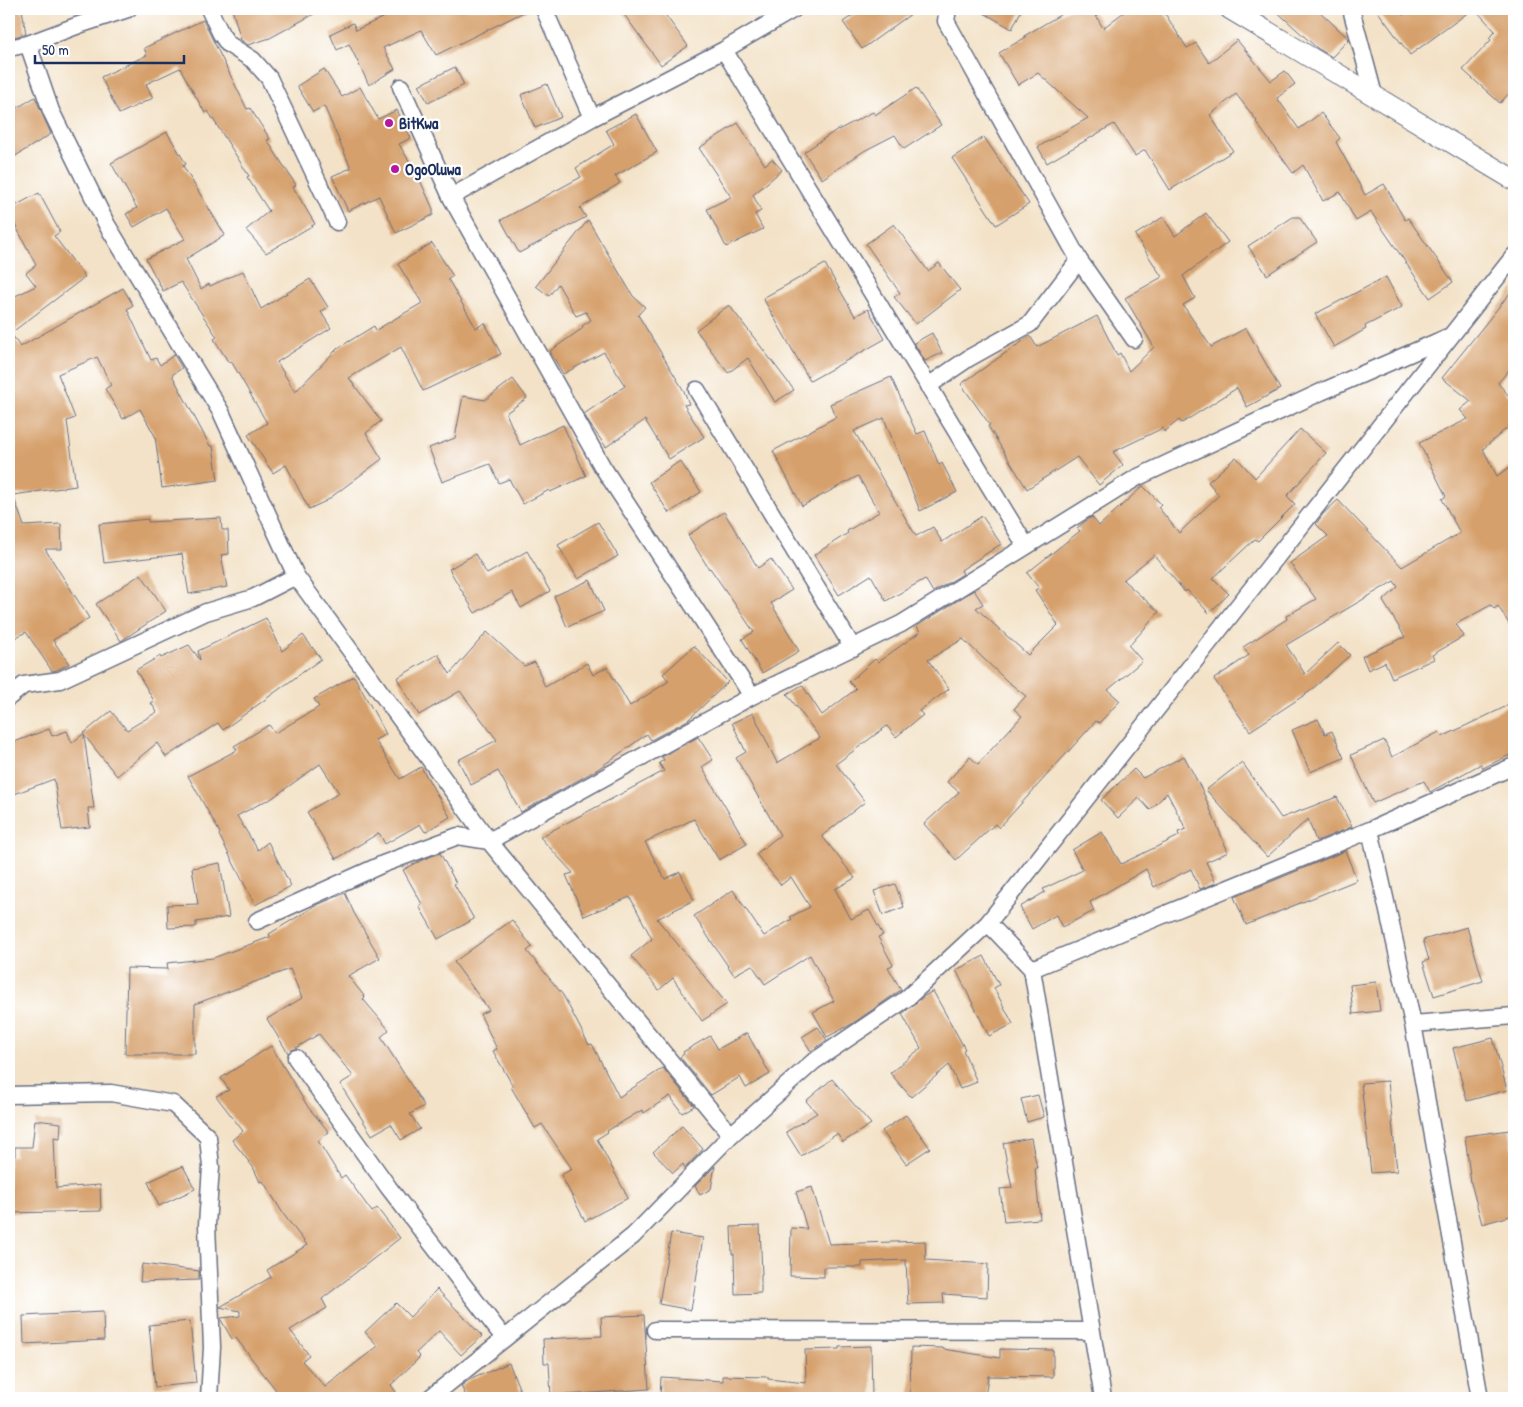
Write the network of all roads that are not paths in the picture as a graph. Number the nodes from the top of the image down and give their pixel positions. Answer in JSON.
{"nodes":[{"id":1,"x":128,"y":9,"type":"edge"},
{"id":2,"x":210,"y":9,"type":"edge"},
{"id":3,"x":544,"y":9,"type":"edge"},
{"id":4,"x":794,"y":9,"type":"edge"},
{"id":5,"x":948,"y":9,"type":"edge"},
{"id":6,"x":1230,"y":9,"type":"edge"},
{"id":7,"x":1351,"y":9,"type":"edge"},
{"id":8,"x":28,"y":44,"type":"junction"},
{"id":9,"x":9,"y":48,"type":"edge"},
{"id":10,"x":724,"y":50,"type":"junction"},
{"id":11,"x":401,"y":87,"type":"dead end"},
{"id":12,"x":1374,"y":95,"type":"junction"},
{"id":13,"x":592,"y":118,"type":"junction"},
{"id":14,"x":1514,"y":180,"type":"edge"},
{"id":15,"x":452,"y":197,"type":"junction"},
{"id":16,"x":338,"y":222,"type":"dead end"},
{"id":17,"x":1514,"y":256,"type":"edge"},
{"id":18,"x":1079,"y":260,"type":"junction"},
{"id":19,"x":1450,"y":336,"type":"junction"},
{"id":20,"x":1134,"y":339,"type":"dead end"},
{"id":21,"x":928,"y":386,"type":"junction"},
{"id":22,"x":697,"y":390,"type":"dead end"},
{"id":23,"x":1026,"y":546,"type":"junction"},
{"id":24,"x":296,"y":576,"type":"junction"},
{"id":25,"x":852,"y":648,"type":"junction"},
{"id":26,"x":752,"y":696,"type":"junction"},
{"id":27,"x":9,"y":697,"type":"edge"},
{"id":28,"x":1514,"y":766,"type":"edge"},
{"id":29,"x":1370,"y":830,"type":"junction"},
{"id":30,"x":489,"y":841,"type":"junction"},
{"id":31,"x":257,"y":921,"type":"dead end"},
{"id":32,"x":988,"y":923,"type":"junction"},
{"id":33,"x":1032,"y":969,"type":"junction"},
{"id":34,"x":1514,"y":1016,"type":"edge"},
{"id":35,"x":1413,"y":1024,"type":"junction"},
{"id":36,"x":296,"y":1058,"type":"dead end"},
{"id":37,"x":9,"y":1096,"type":"edge"},
{"id":38,"x":731,"y":1135,"type":"junction"},
{"id":39,"x":655,"y":1330,"type":"dead end"},
{"id":40,"x":1092,"y":1331,"type":"junction"},
{"id":41,"x":504,"y":1338,"type":"junction"},
{"id":42,"x":209,"y":1398,"type":"edge"},
{"id":43,"x":430,"y":1398,"type":"edge"},
{"id":44,"x":1103,"y":1398,"type":"edge"},
{"id":45,"x":1480,"y":1398,"type":"edge"}],
"edges":[{"from":1,"to":8,"type":"street"},
{"from":2,"to":16,"type":"street"},
{"from":3,"to":13,"type":"street"},
{"from":4,"to":10,"type":"street"},
{"from":5,"to":18,"type":"street"},
{"from":6,"to":12,"type":"street"},
{"from":7,"to":12,"type":"street"},
{"from":8,"to":9,"type":"street"},
{"from":8,"to":24,"type":"street"},
{"from":10,"to":13,"type":"street"},
{"from":10,"to":21,"type":"street"},
{"from":11,"to":15,"type":"street"},
{"from":12,"to":14,"type":"street"},
{"from":13,"to":15,"type":"street"},
{"from":15,"to":26,"type":"street"},
{"from":17,"to":19,"type":"street"},
{"from":18,"to":20,"type":"street"},
{"from":18,"to":21,"type":"street"},
{"from":19,"to":23,"type":"street"},
{"from":19,"to":32,"type":"street"},
{"from":21,"to":23,"type":"street"},
{"from":22,"to":25,"type":"street"},
{"from":23,"to":25,"type":"street"},
{"from":24,"to":27,"type":"street"},
{"from":24,"to":30,"type":"street"},
{"from":25,"to":26,"type":"street"},
{"from":26,"to":30,"type":"street"},
{"from":28,"to":29,"type":"street"},
{"from":29,"to":33,"type":"street"},
{"from":29,"to":35,"type":"street"},
{"from":30,"to":31,"type":"street"},
{"from":30,"to":38,"type":"street"},
{"from":32,"to":33,"type":"street"},
{"from":32,"to":38,"type":"street"},
{"from":33,"to":40,"type":"street"},
{"from":34,"to":35,"type":"street"},
{"from":35,"to":45,"type":"street"},
{"from":36,"to":41,"type":"street"},
{"from":37,"to":42,"type":"street"},
{"from":38,"to":41,"type":"street"},
{"from":39,"to":40,"type":"street"},
{"from":40,"to":44,"type":"street"},
{"from":41,"to":43,"type":"street"}]}
